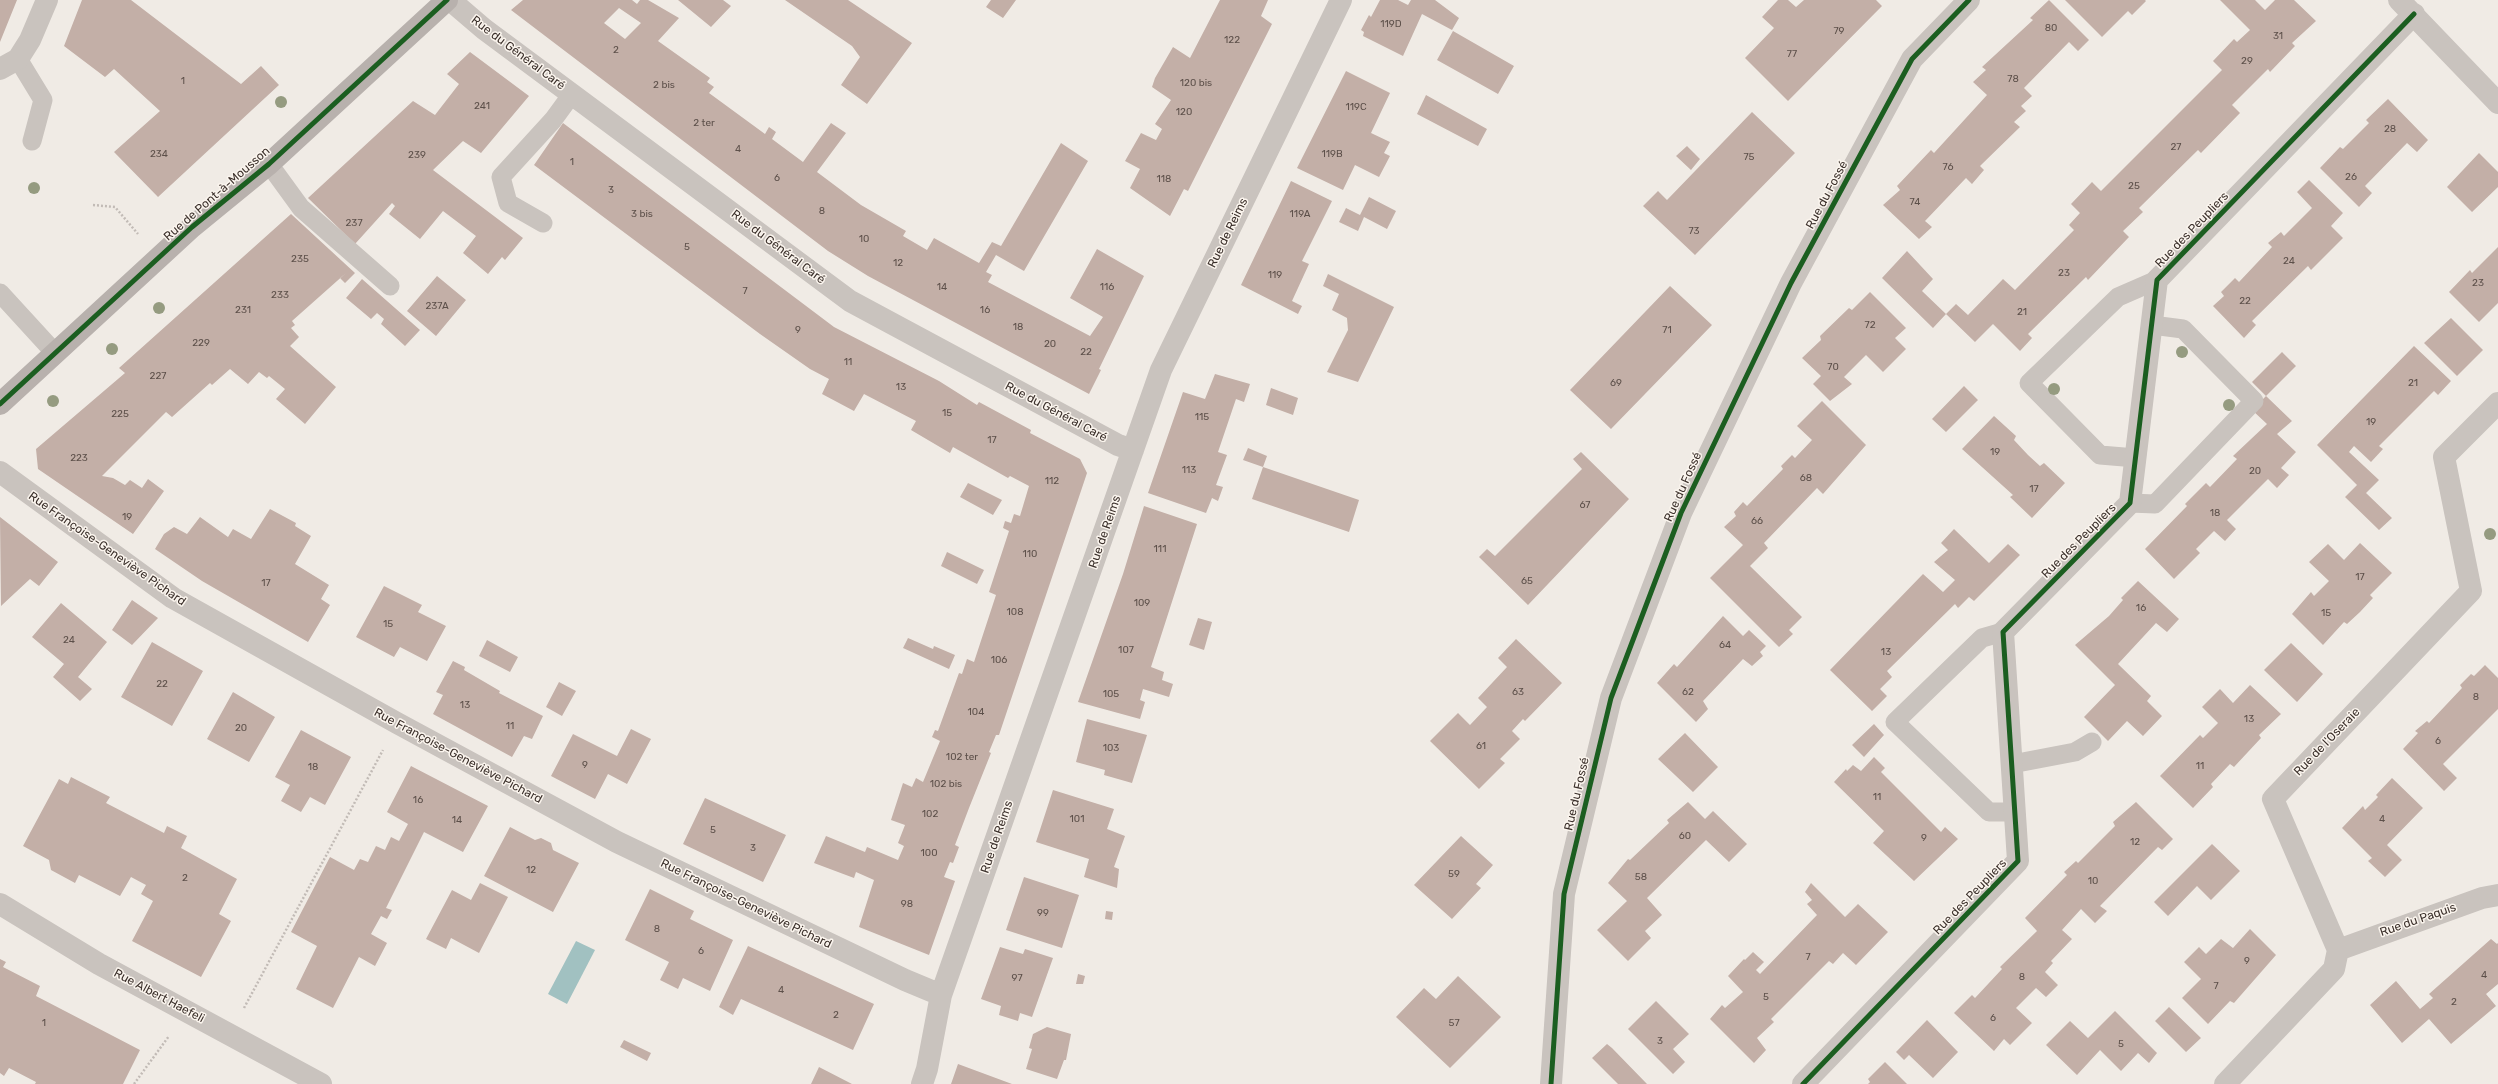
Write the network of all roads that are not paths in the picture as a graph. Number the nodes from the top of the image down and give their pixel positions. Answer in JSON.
{"nodes":[{"id":1,"x":47,"y":0,"type":"edge"},
{"id":2,"x":449,"y":0,"type":"edge"},
{"id":3,"x":1341,"y":0,"type":"edge"},
{"id":4,"x":1969,"y":0,"type":"edge"},
{"id":5,"x":2407,"y":7,"type":"edge"},
{"id":6,"x":9,"y":64,"type":"edge"},
{"id":7,"x":572,"y":94,"type":"junction"},
{"id":8,"x":2498,"y":103,"type":"edge"},
{"id":9,"x":32,"y":141,"type":"dead end"},
{"id":10,"x":269,"y":164,"type":"junction"},
{"id":11,"x":543,"y":223,"type":"dead end"},
{"id":12,"x":2157,"y":280,"type":"junction"},
{"id":13,"x":390,"y":286,"type":"dead end"},
{"id":14,"x":0,"y":293,"type":"edge"},
{"id":15,"x":2152,"y":325,"type":"junction"},
{"id":16,"x":55,"y":354,"type":"junction"},
{"id":17,"x":2498,"y":403,"type":"edge"},
{"id":18,"x":0,"y":404,"type":"edge"},
{"id":19,"x":1133,"y":450,"type":"junction"},
{"id":20,"x":2136,"y":458,"type":"junction"},
{"id":21,"x":0,"y":472,"type":"edge"},
{"id":22,"x":2130,"y":503,"type":"junction"},
{"id":23,"x":2003,"y":632,"type":"junction"},
{"id":24,"x":2092,"y":742,"type":"dead end"},
{"id":25,"x":2012,"y":764,"type":"junction"},
{"id":26,"x":2015,"y":812,"type":"junction"},
{"id":27,"x":2498,"y":895,"type":"edge"},
{"id":28,"x":0,"y":904,"type":"edge"},
{"id":29,"x":2338,"y":950,"type":"junction"},
{"id":30,"x":941,"y":995,"type":"junction"},
{"id":31,"x":321,"y":1084,"type":"edge"},
{"id":32,"x":922,"y":1084,"type":"edge"},
{"id":33,"x":1551,"y":1084,"type":"edge"},
{"id":34,"x":1803,"y":1084,"type":"edge"},
{"id":35,"x":2225,"y":1084,"type":"edge"}],
"edges":[{"from":1,"to":6,"type":"street"},
{"from":2,"to":7,"type":"street","name":"Rue du Général Caré"},
{"from":2,"to":10,"type":"main road","name":"Rue de Pont-à-Mousson"},
{"from":3,"to":19,"type":"street","name":"Rue de Reims"},
{"from":4,"to":33,"type":"street","name":"Rue du Fossé"},
{"from":5,"to":8,"type":"street"},
{"from":5,"to":12,"type":"street","name":"Rue des Peupliers"},
{"from":6,"to":9,"type":"lane"},
{"from":7,"to":11,"type":"lane"},
{"from":7,"to":19,"type":"street","name":"Rue du Général Caré"},
{"from":10,"to":13,"type":"lane"},
{"from":10,"to":16,"type":"main road","name":"Rue de Pont-à-Mousson"},
{"from":12,"to":15,"type":"street","name":"Rue des Peupliers"},
{"from":12,"to":20,"type":"lane"},
{"from":14,"to":16,"type":"lane"},
{"from":15,"to":20,"type":"street","name":"Rue des Peupliers"},
{"from":15,"to":22,"type":"lane"},
{"from":16,"to":18,"type":"main road","name":"Rue de Pont-à-Mousson"},
{"from":17,"to":29,"type":"street","name":"Rue de l'Oseraie"},
{"from":19,"to":30,"type":"street","name":"Rue de Reims"},
{"from":20,"to":22,"type":"street","name":"Rue des Peupliers"},
{"from":21,"to":30,"type":"street","name":"Rue Françoise-Geneviève Pichard"},
{"from":22,"to":23,"type":"street","name":"Rue des Peupliers"},
{"from":23,"to":25,"type":"street","name":"Rue des Peupliers"},
{"from":23,"to":26,"type":"lane"},
{"from":24,"to":25,"type":"lane"},
{"from":25,"to":26,"type":"street","name":"Rue des Peupliers"},
{"from":26,"to":34,"type":"street","name":"Rue des Peupliers"},
{"from":27,"to":29,"type":"street","name":"Rue du Paquis"},
{"from":28,"to":31,"type":"street","name":"Rue Albert Haefeli"},
{"from":29,"to":35,"type":"street"},
{"from":30,"to":32,"type":"street","name":"Rue de Reims"}]}
